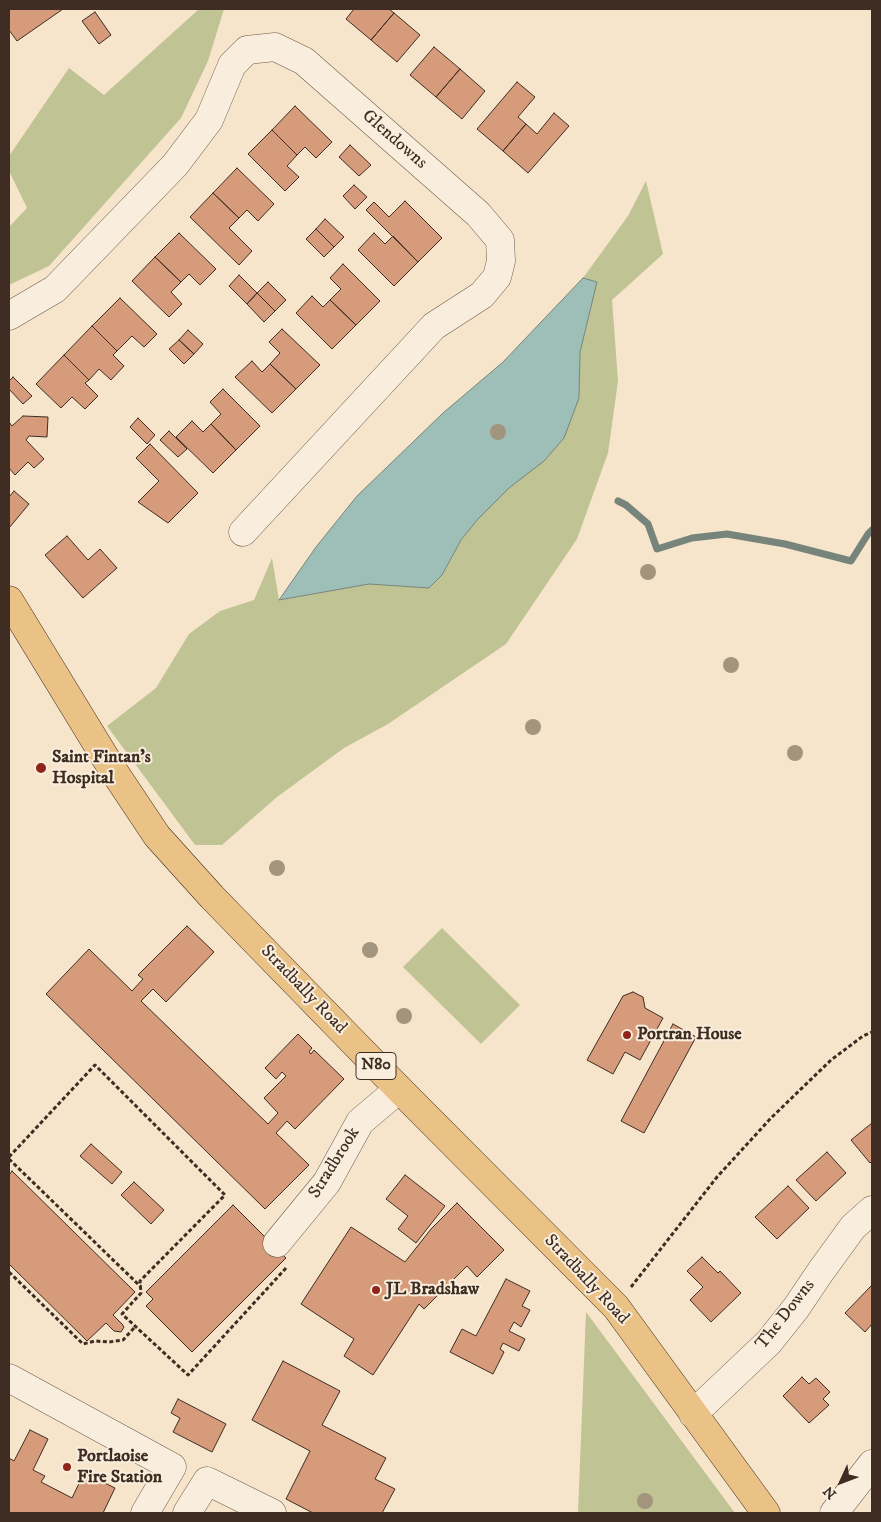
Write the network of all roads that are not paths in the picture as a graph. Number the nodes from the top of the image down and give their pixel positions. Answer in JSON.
{"nodes":[{"id":1,"x":9,"y":316,"type":"edge"},
{"id":2,"x":243,"y":532,"type":"dead end"},
{"id":3,"x":9,"y":600,"type":"edge"},
{"id":4,"x":398,"y":1089,"type":"junction"},
{"id":5,"x":872,"y":1210,"type":"edge"},
{"id":6,"x":282,"y":1255,"type":"road end"},
{"id":7,"x":9,"y":1378,"type":"edge"},
{"id":8,"x":693,"y":1414,"type":"junction"},
{"id":9,"x":872,"y":1464,"type":"edge"},
{"id":10,"x":145,"y":1513,"type":"edge"},
{"id":11,"x":187,"y":1513,"type":"edge"},
{"id":12,"x":272,"y":1513,"type":"edge"},
{"id":13,"x":766,"y":1513,"type":"edge"},
{"id":14,"x":834,"y":1513,"type":"edge"}],
"edges":[{"from":1,"to":2,"type":"street","name":"Glendowns"},
{"from":3,"to":4,"type":"main road","name":"Stradbally Road","number":"N80"},
{"from":4,"to":6,"type":"street","name":"Stradbrook"},
{"from":4,"to":8,"type":"main road","name":"Stradbally Road","number":"N80"},
{"from":5,"to":8,"type":"street","name":"The Downs"},
{"from":7,"to":10,"type":"street"},
{"from":8,"to":13,"type":"main road","name":"Stradbally Road","number":"N80"},
{"from":9,"to":14,"type":"street"},
{"from":11,"to":12,"type":"street"}]}
